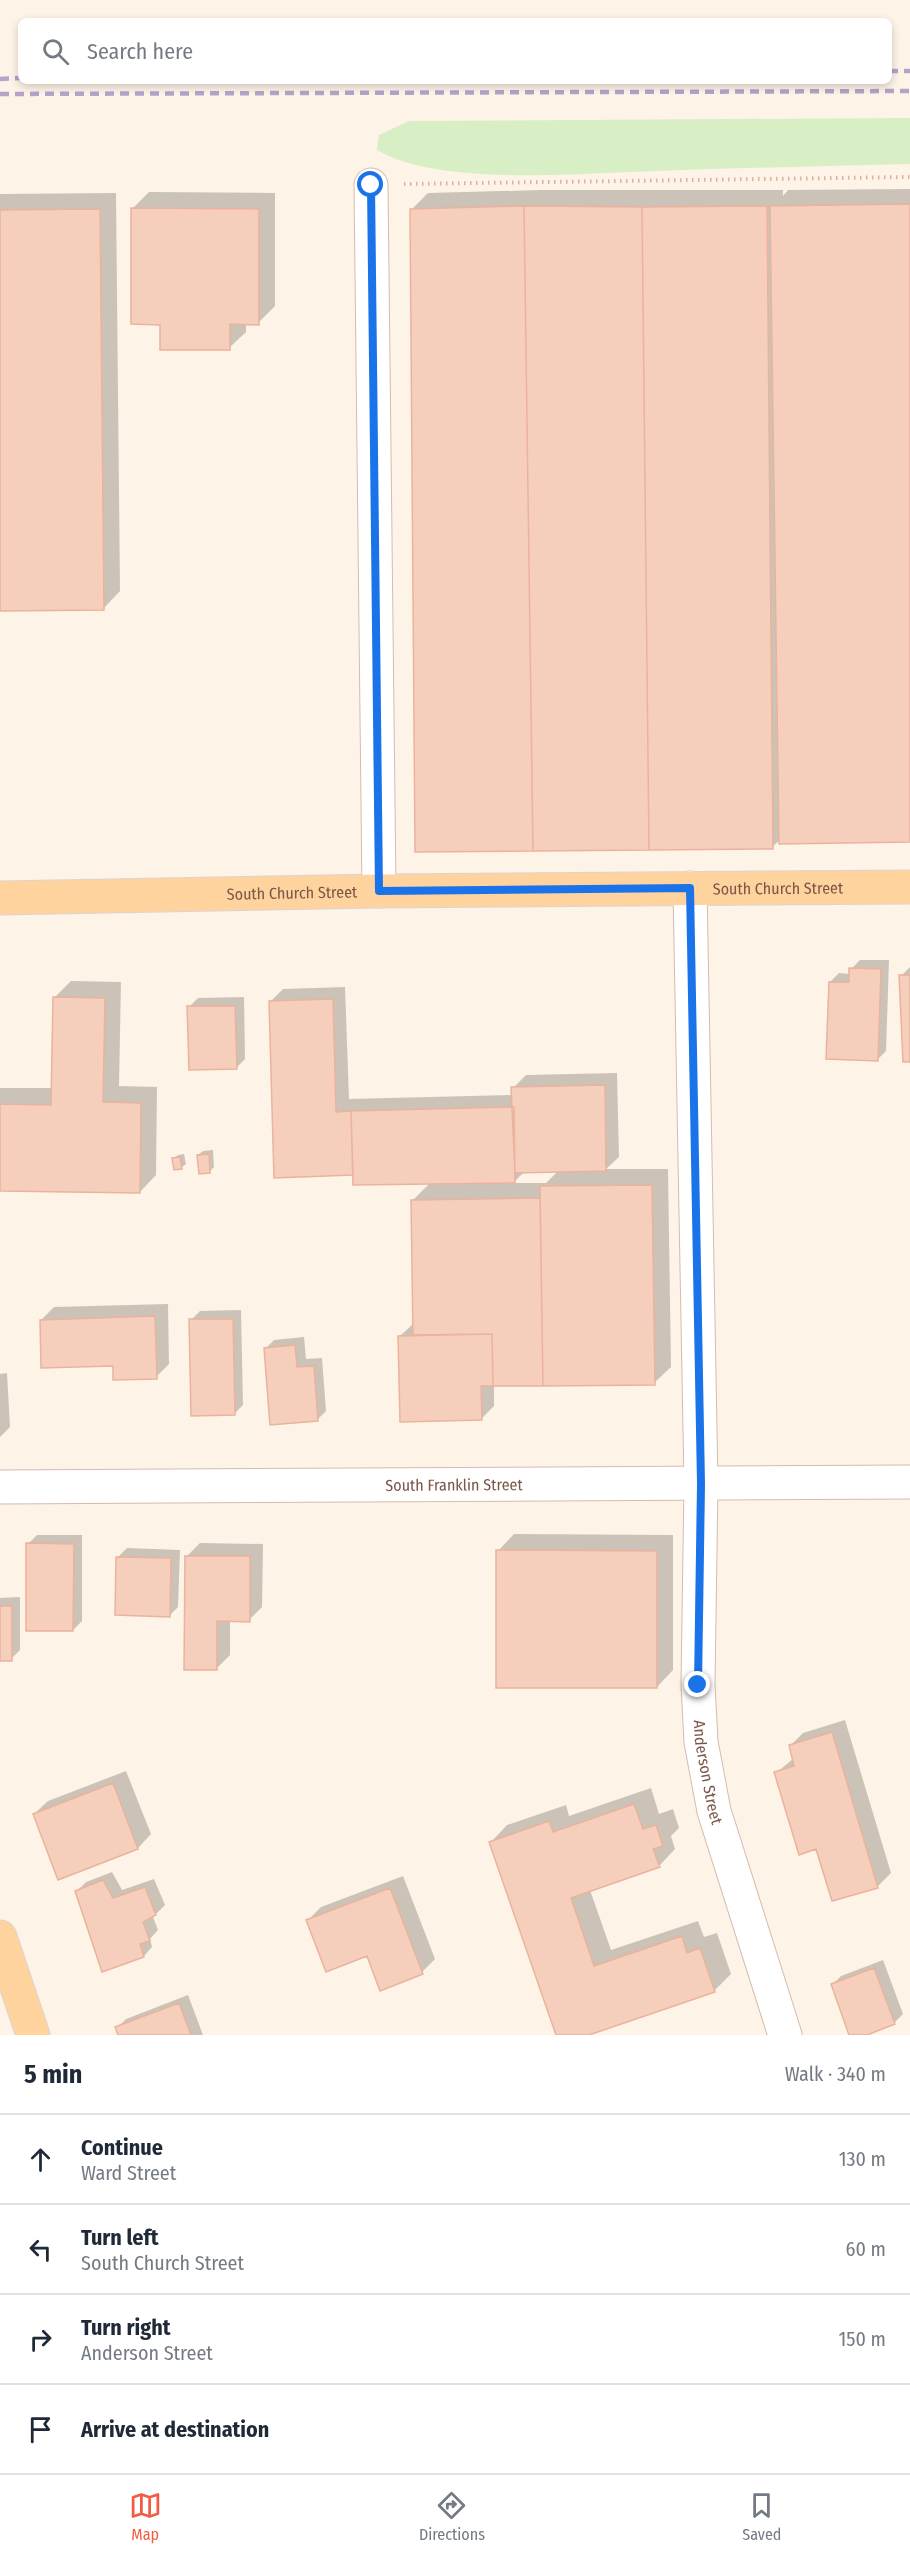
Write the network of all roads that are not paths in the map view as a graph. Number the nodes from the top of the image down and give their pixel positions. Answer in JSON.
{"nodes":[{"id":1,"x":371,"y":185,"type":"road end"},
{"id":2,"x":910,"y":887,"type":"edge"},
{"id":3,"x":690,"y":888,"type":"junction"},
{"id":4,"x":379,"y":891,"type":"junction"},
{"id":5,"x":0,"y":898,"type":"edge"},
{"id":6,"x":910,"y":1482,"type":"edge"},
{"id":7,"x":701,"y":1484,"type":"junction"},
{"id":8,"x":0,"y":1488,"type":"edge"},
{"id":9,"x":0,"y":1937,"type":"edge"},
{"id":10,"x":33,"y":2035,"type":"edge"},
{"id":11,"x":785,"y":2035,"type":"edge"}],
"edges":[{"from":1,"to":4,"type":"street"},
{"from":2,"to":3,"type":"main road","name":"South Church Street"},
{"from":3,"to":4,"type":"main road","name":"South Church Street"},
{"from":3,"to":7,"type":"street","name":"Anderson Street"},
{"from":4,"to":5,"type":"main road","name":"South Church Street"},
{"from":6,"to":7,"type":"street","name":"South Franklin Street"},
{"from":7,"to":8,"type":"street","name":"South Franklin Street"},
{"from":7,"to":11,"type":"street","name":"Anderson Street"},
{"from":9,"to":10,"type":"main road"}]}
